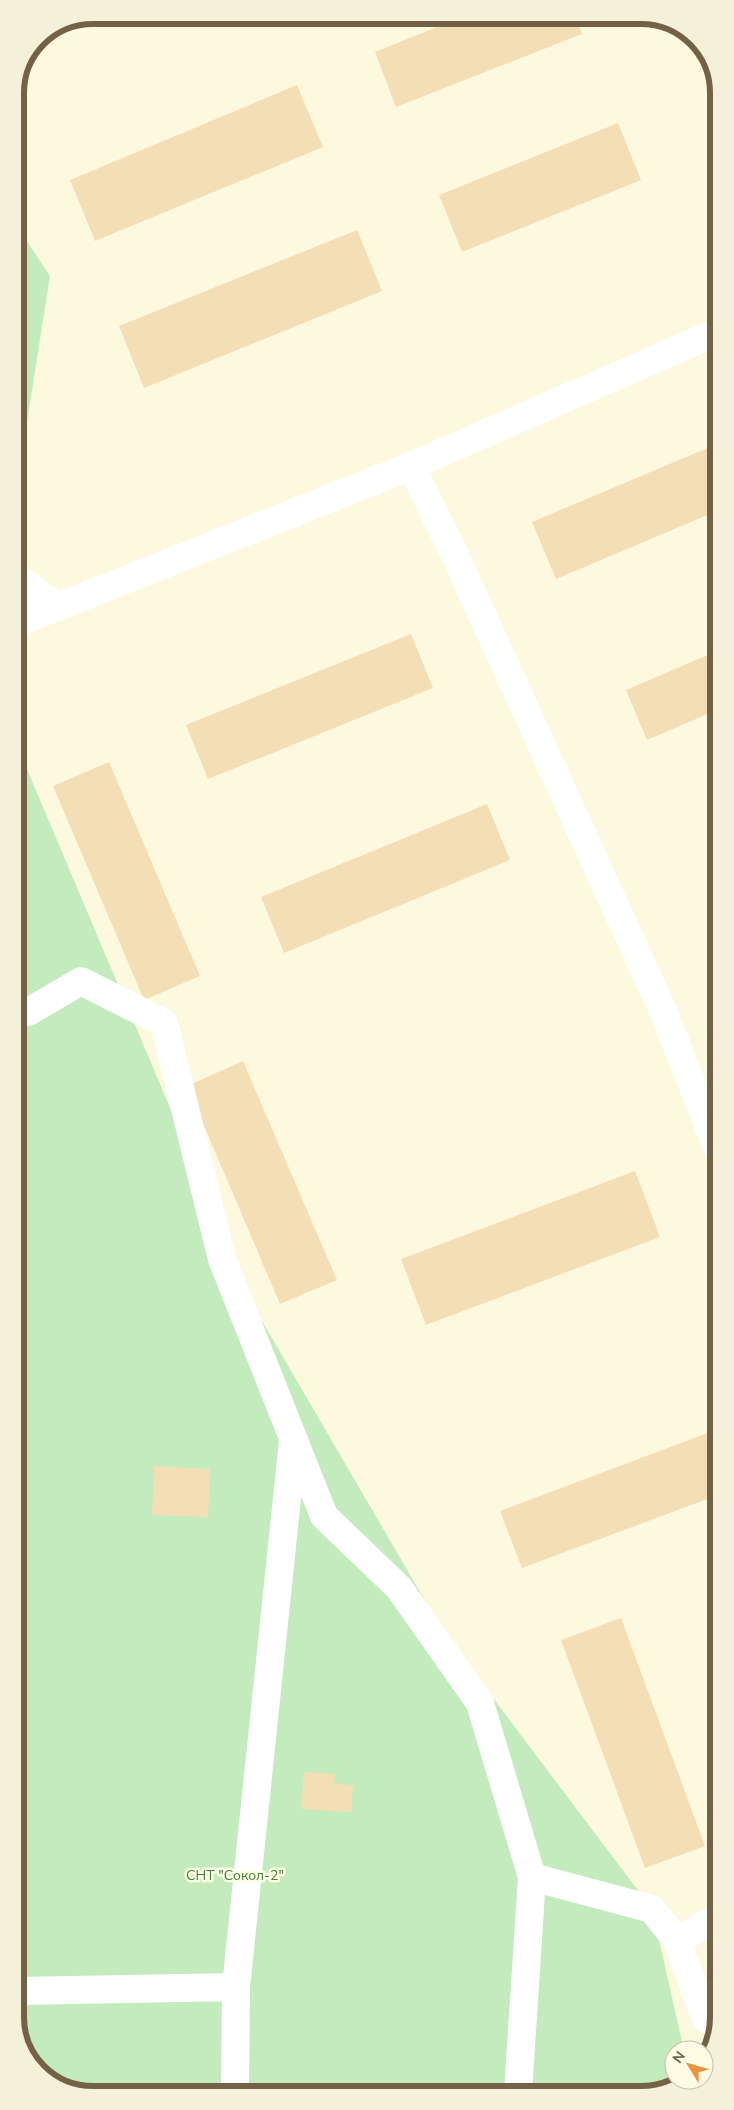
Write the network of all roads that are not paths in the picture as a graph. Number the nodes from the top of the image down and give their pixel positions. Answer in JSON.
{"nodes":[{"id":1,"x":710,"y":335,"type":"edge"},
{"id":2,"x":411,"y":466,"type":"junction"},
{"id":3,"x":24,"y":583,"type":"edge"},
{"id":4,"x":58,"y":607,"type":"junction"},
{"id":5,"x":24,"y":620,"type":"edge"},
{"id":6,"x":24,"y":1012,"type":"edge"},
{"id":7,"x":710,"y":1130,"type":"edge"},
{"id":8,"x":293,"y":1438,"type":"junction"},
{"id":9,"x":324,"y":1516,"type":"junction"},
{"id":10,"x":284,"y":1523,"type":"junction"},
{"id":11,"x":532,"y":1877,"type":"junction"},
{"id":12,"x":710,"y":1921,"type":"edge"},
{"id":13,"x":677,"y":1941,"type":"junction"},
{"id":14,"x":236,"y":1987,"type":"junction"},
{"id":15,"x":24,"y":1990,"type":"edge"},
{"id":16,"x":710,"y":2019,"type":"edge"},
{"id":17,"x":235,"y":2086,"type":"edge"},
{"id":18,"x":518,"y":2086,"type":"edge"}],
"edges":[{"from":1,"to":2,"type":"street"},
{"from":2,"to":4,"type":"street"},
{"from":2,"to":7,"type":"street"},
{"from":3,"to":4,"type":"street"},
{"from":4,"to":5,"type":"street"},
{"from":6,"to":8,"type":"street"},
{"from":8,"to":9,"type":"street"},
{"from":8,"to":10,"type":"street"},
{"from":9,"to":10,"type":"street"},
{"from":9,"to":11,"type":"street"},
{"from":10,"to":14,"type":"street"},
{"from":11,"to":13,"type":"street"},
{"from":11,"to":18,"type":"street"},
{"from":12,"to":13,"type":"street"},
{"from":13,"to":16,"type":"street"},
{"from":14,"to":15,"type":"street"},
{"from":14,"to":17,"type":"street"}]}
